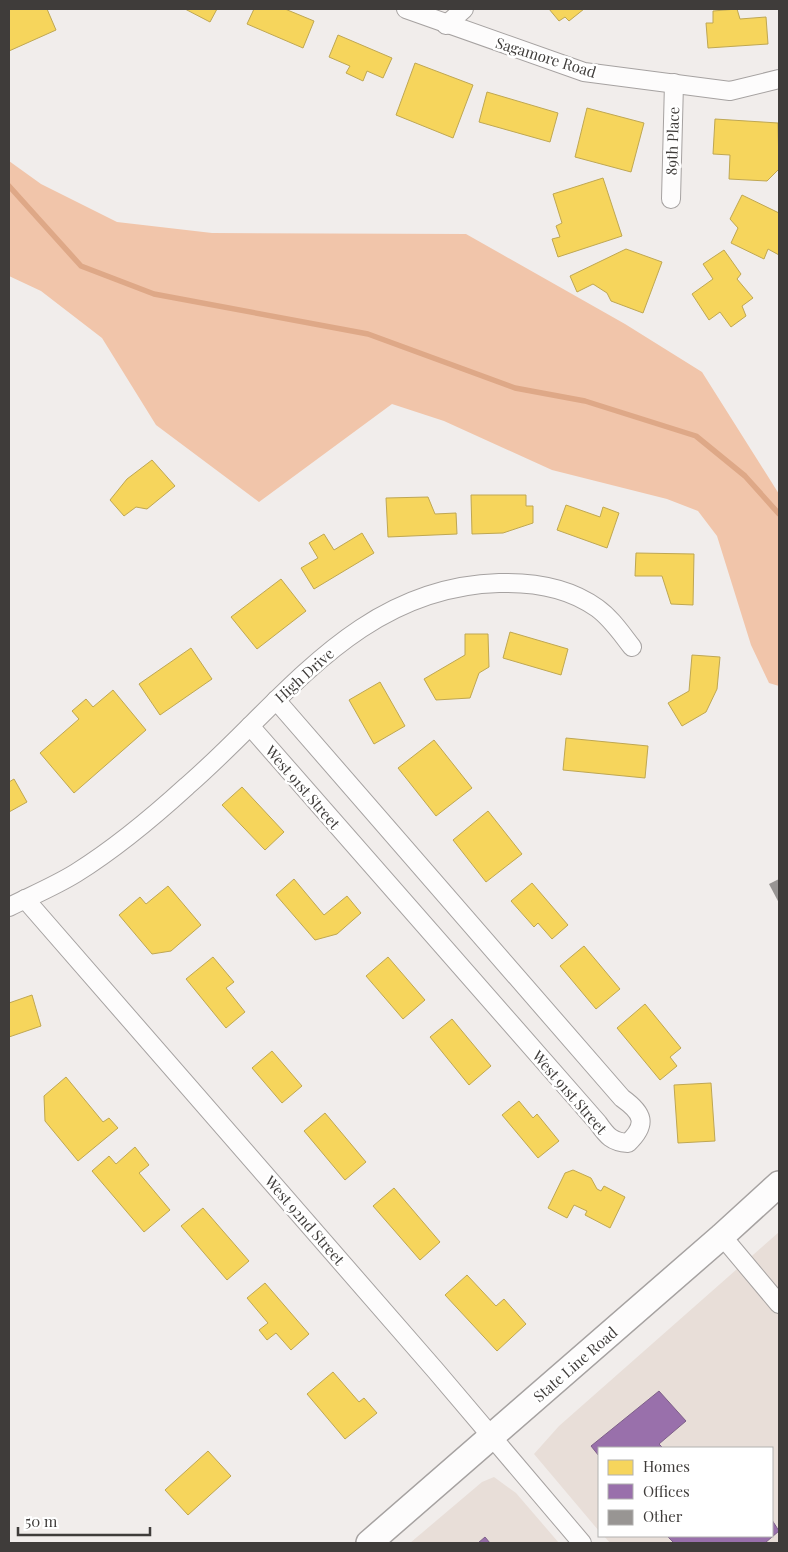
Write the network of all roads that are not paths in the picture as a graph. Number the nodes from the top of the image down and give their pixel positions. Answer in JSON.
{"nodes":[{"id":1,"x":406,"y":9,"type":"edge"},
{"id":2,"x":464,"y":9,"type":"edge"},
{"id":3,"x":446,"y":25,"type":"junction"},
{"id":4,"x":779,"y":79,"type":"edge"},
{"id":5,"x":674,"y":83,"type":"junction"},
{"id":6,"x":670,"y":200,"type":"dead end"},
{"id":7,"x":632,"y":647,"type":"dead end"},
{"id":8,"x":276,"y":700,"type":"junction"},
{"id":9,"x":250,"y":726,"type":"junction"},
{"id":10,"x":25,"y":899,"type":"junction"},
{"id":11,"x":9,"y":907,"type":"edge"},
{"id":12,"x":779,"y":1184,"type":"edge"},
{"id":13,"x":722,"y":1236,"type":"junction"},
{"id":14,"x":779,"y":1304,"type":"edge"},
{"id":15,"x":491,"y":1437,"type":"junction"},
{"id":16,"x":369,"y":1543,"type":"edge"},
{"id":17,"x":582,"y":1543,"type":"edge"}],
"edges":[{"from":1,"to":3,"type":"street","name":"Sagamore Road"},
{"from":2,"to":3,"type":"street"},
{"from":3,"to":5,"type":"street","name":"Sagamore Road"},
{"from":4,"to":5,"type":"street","name":"Sagamore Road"},
{"from":5,"to":6,"type":"street","name":"89th Place"},
{"from":7,"to":8,"type":"street","name":"High Drive"},
{"from":8,"to":9,"type":"street","name":"High Drive"},
{"from":8,"to":9,"type":"street","name":"West 91st Street"},
{"from":9,"to":10,"type":"street","name":"High Drive"},
{"from":10,"to":11,"type":"street","name":"High Drive"},
{"from":10,"to":15,"type":"street","name":"West 92nd Street"},
{"from":12,"to":13,"type":"main road","name":"State Line Road"},
{"from":13,"to":14,"type":"street"},
{"from":13,"to":15,"type":"main road","name":"State Line Road"},
{"from":15,"to":16,"type":"main road","name":"State Line Road"},
{"from":15,"to":17,"type":"street","name":"West 92nd Street"}]}
